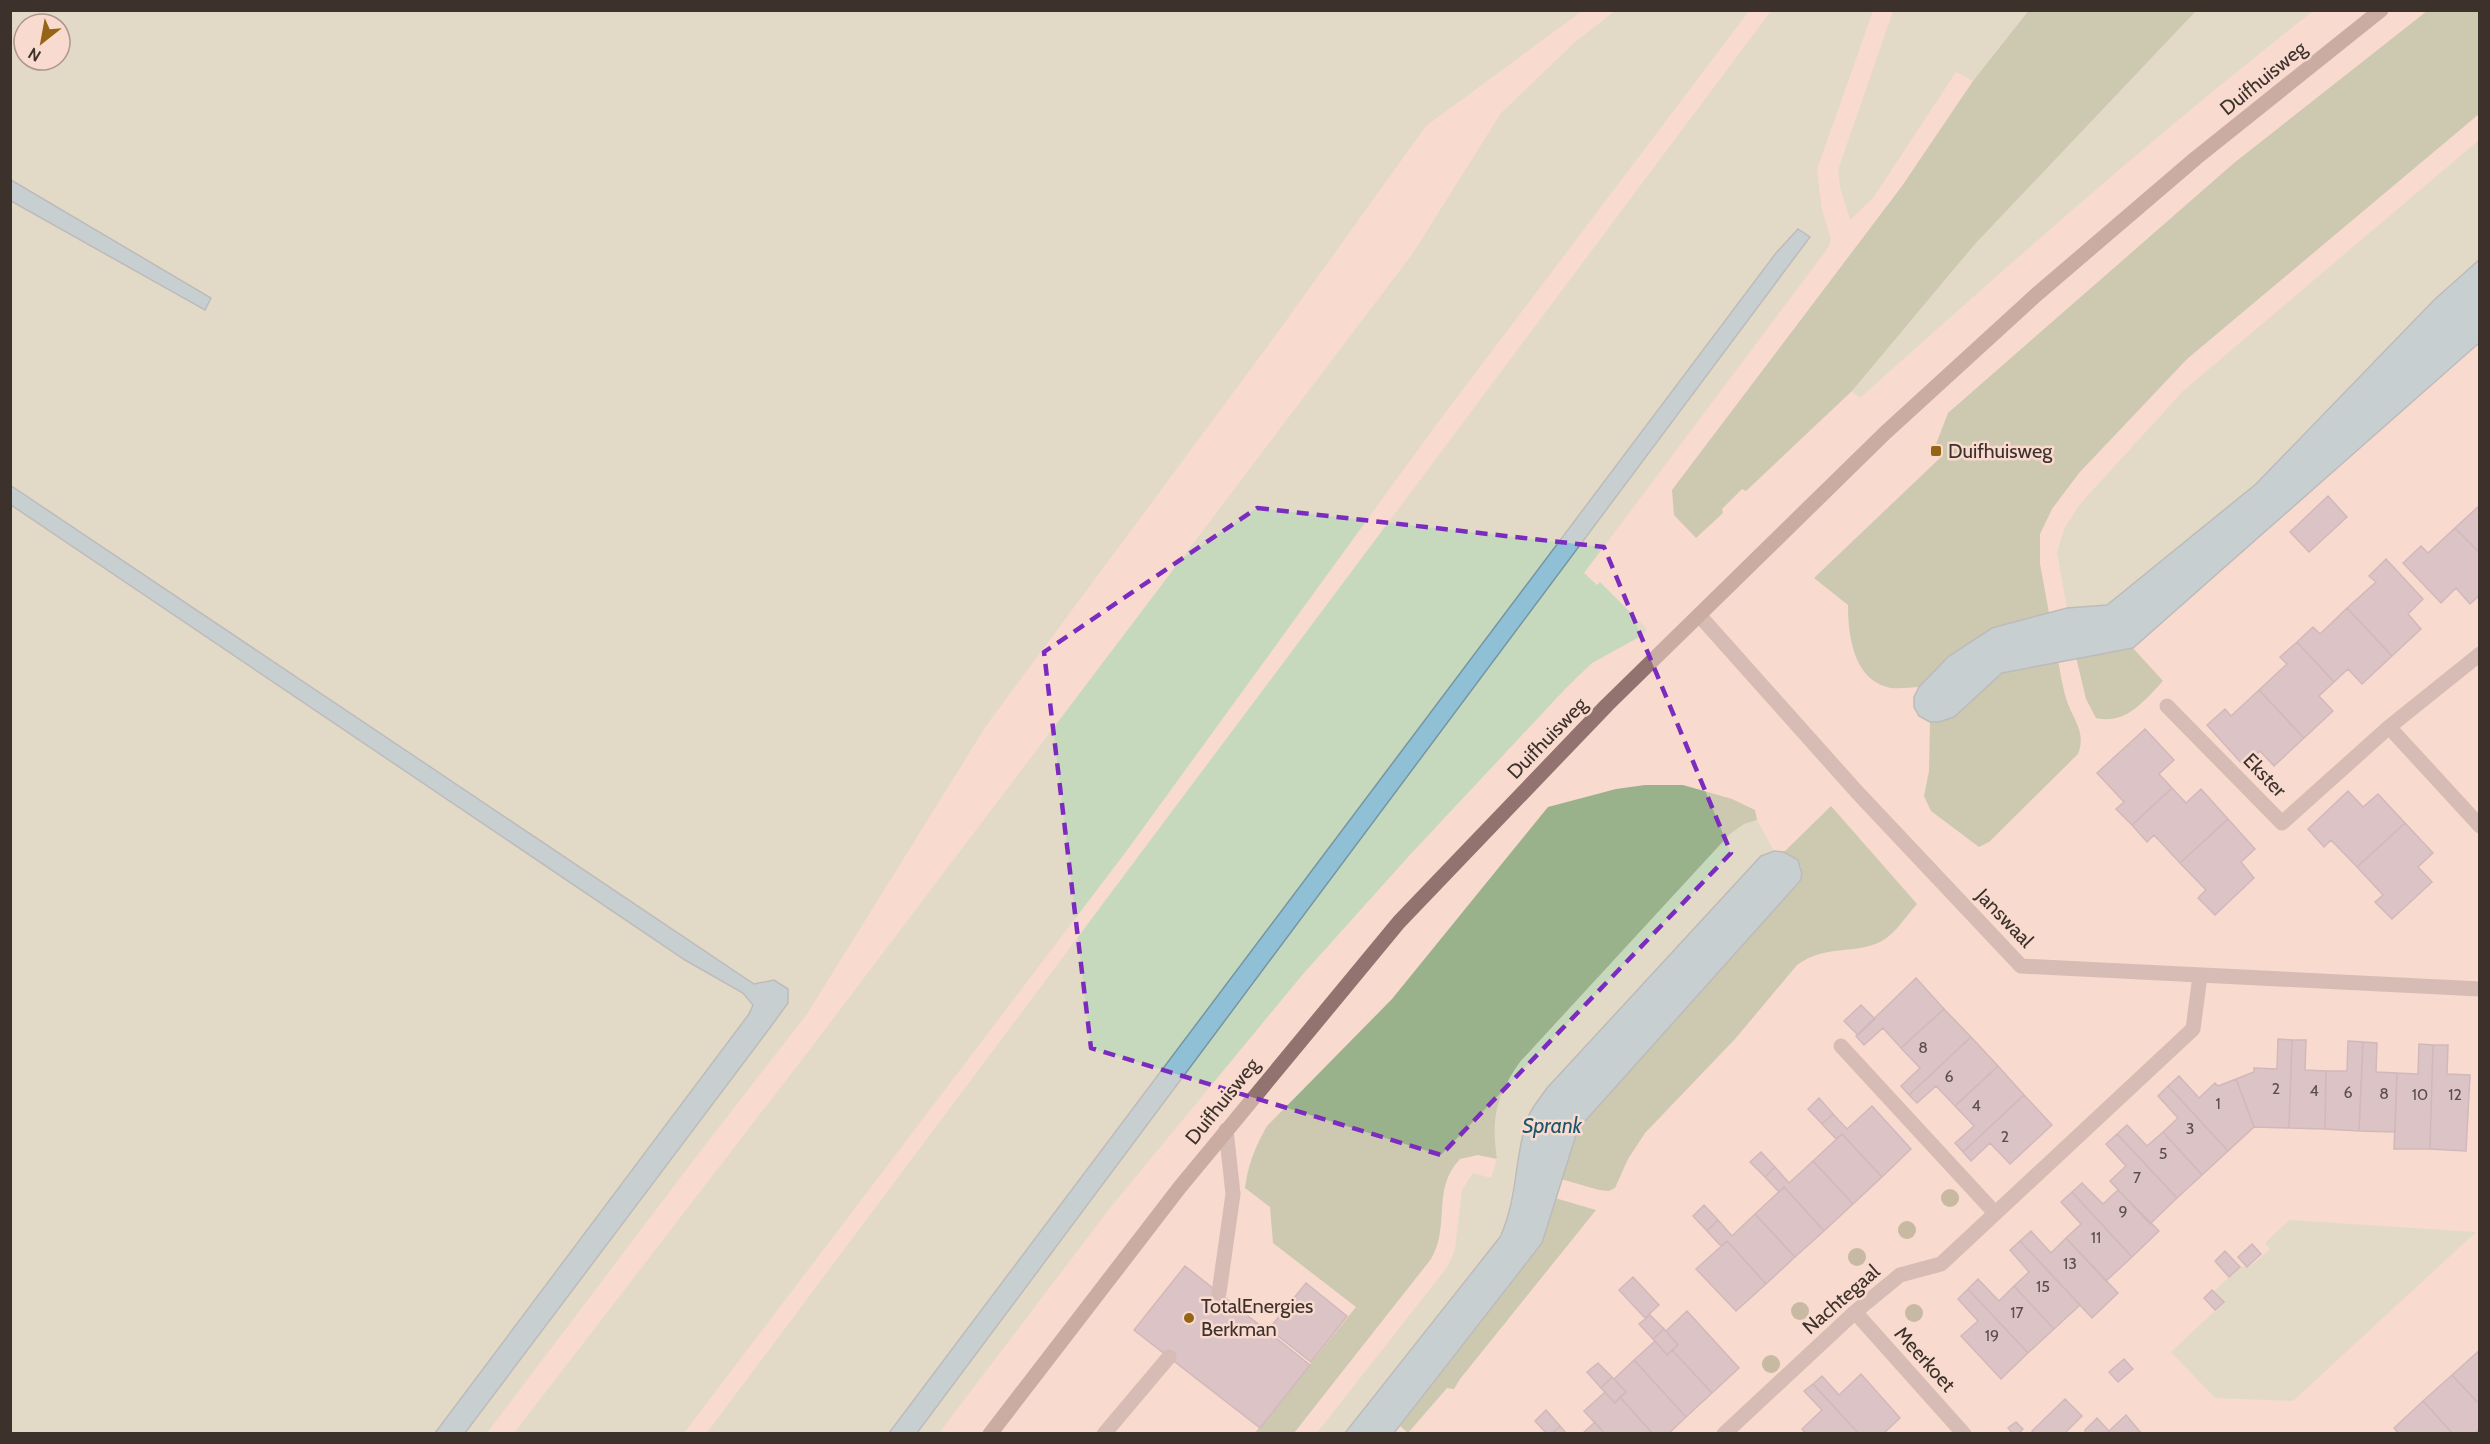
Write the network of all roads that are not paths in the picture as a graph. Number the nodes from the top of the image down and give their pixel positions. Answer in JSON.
{"nodes":[{"id":1,"x":2381,"y":10,"type":"edge"},
{"id":2,"x":1699,"y":615,"type":"junction"},
{"id":3,"x":2480,"y":654,"type":"edge"},
{"id":4,"x":2167,"y":706,"type":"dead end"},
{"id":5,"x":2389,"y":727,"type":"junction"},
{"id":6,"x":2480,"y":826,"type":"edge"},
{"id":7,"x":2200,"y":976,"type":"junction"},
{"id":8,"x":2480,"y":988,"type":"edge"},
{"id":9,"x":1841,"y":1046,"type":"dead end"},
{"id":10,"x":1226,"y":1130,"type":"junction"},
{"id":11,"x":1995,"y":1213,"type":"junction"},
{"id":12,"x":1219,"y":1293,"type":"dead end"},
{"id":13,"x":1855,"y":1312,"type":"junction"},
{"id":14,"x":1169,"y":1357,"type":"dead end"},
{"id":15,"x":990,"y":1434,"type":"edge"},
{"id":16,"x":1104,"y":1434,"type":"edge"},
{"id":17,"x":1724,"y":1434,"type":"edge"},
{"id":18,"x":1964,"y":1434,"type":"edge"}],
"edges":[{"from":1,"to":2,"type":"main road","name":"Duifhuisweg"},
{"from":2,"to":7,"type":"street","name":"Janswaal"},
{"from":2,"to":10,"type":"main road","name":"Duifhuisweg"},
{"from":3,"to":5,"type":"street","name":"Ekster"},
{"from":4,"to":5,"type":"street","name":"Ekster"},
{"from":5,"to":6,"type":"street"},
{"from":7,"to":8,"type":"street","name":"Janswaal"},
{"from":7,"to":11,"type":"street","name":"Nachtegaal"},
{"from":9,"to":11,"type":"street"},
{"from":10,"to":12,"type":"street"},
{"from":10,"to":15,"type":"main road","name":"Duifhuisweg"},
{"from":11,"to":13,"type":"street","name":"Nachtegaal"},
{"from":13,"to":17,"type":"street","name":"Nachtegaal"},
{"from":13,"to":18,"type":"street","name":"Meerkoet"},
{"from":14,"to":16,"type":"street"}]}
